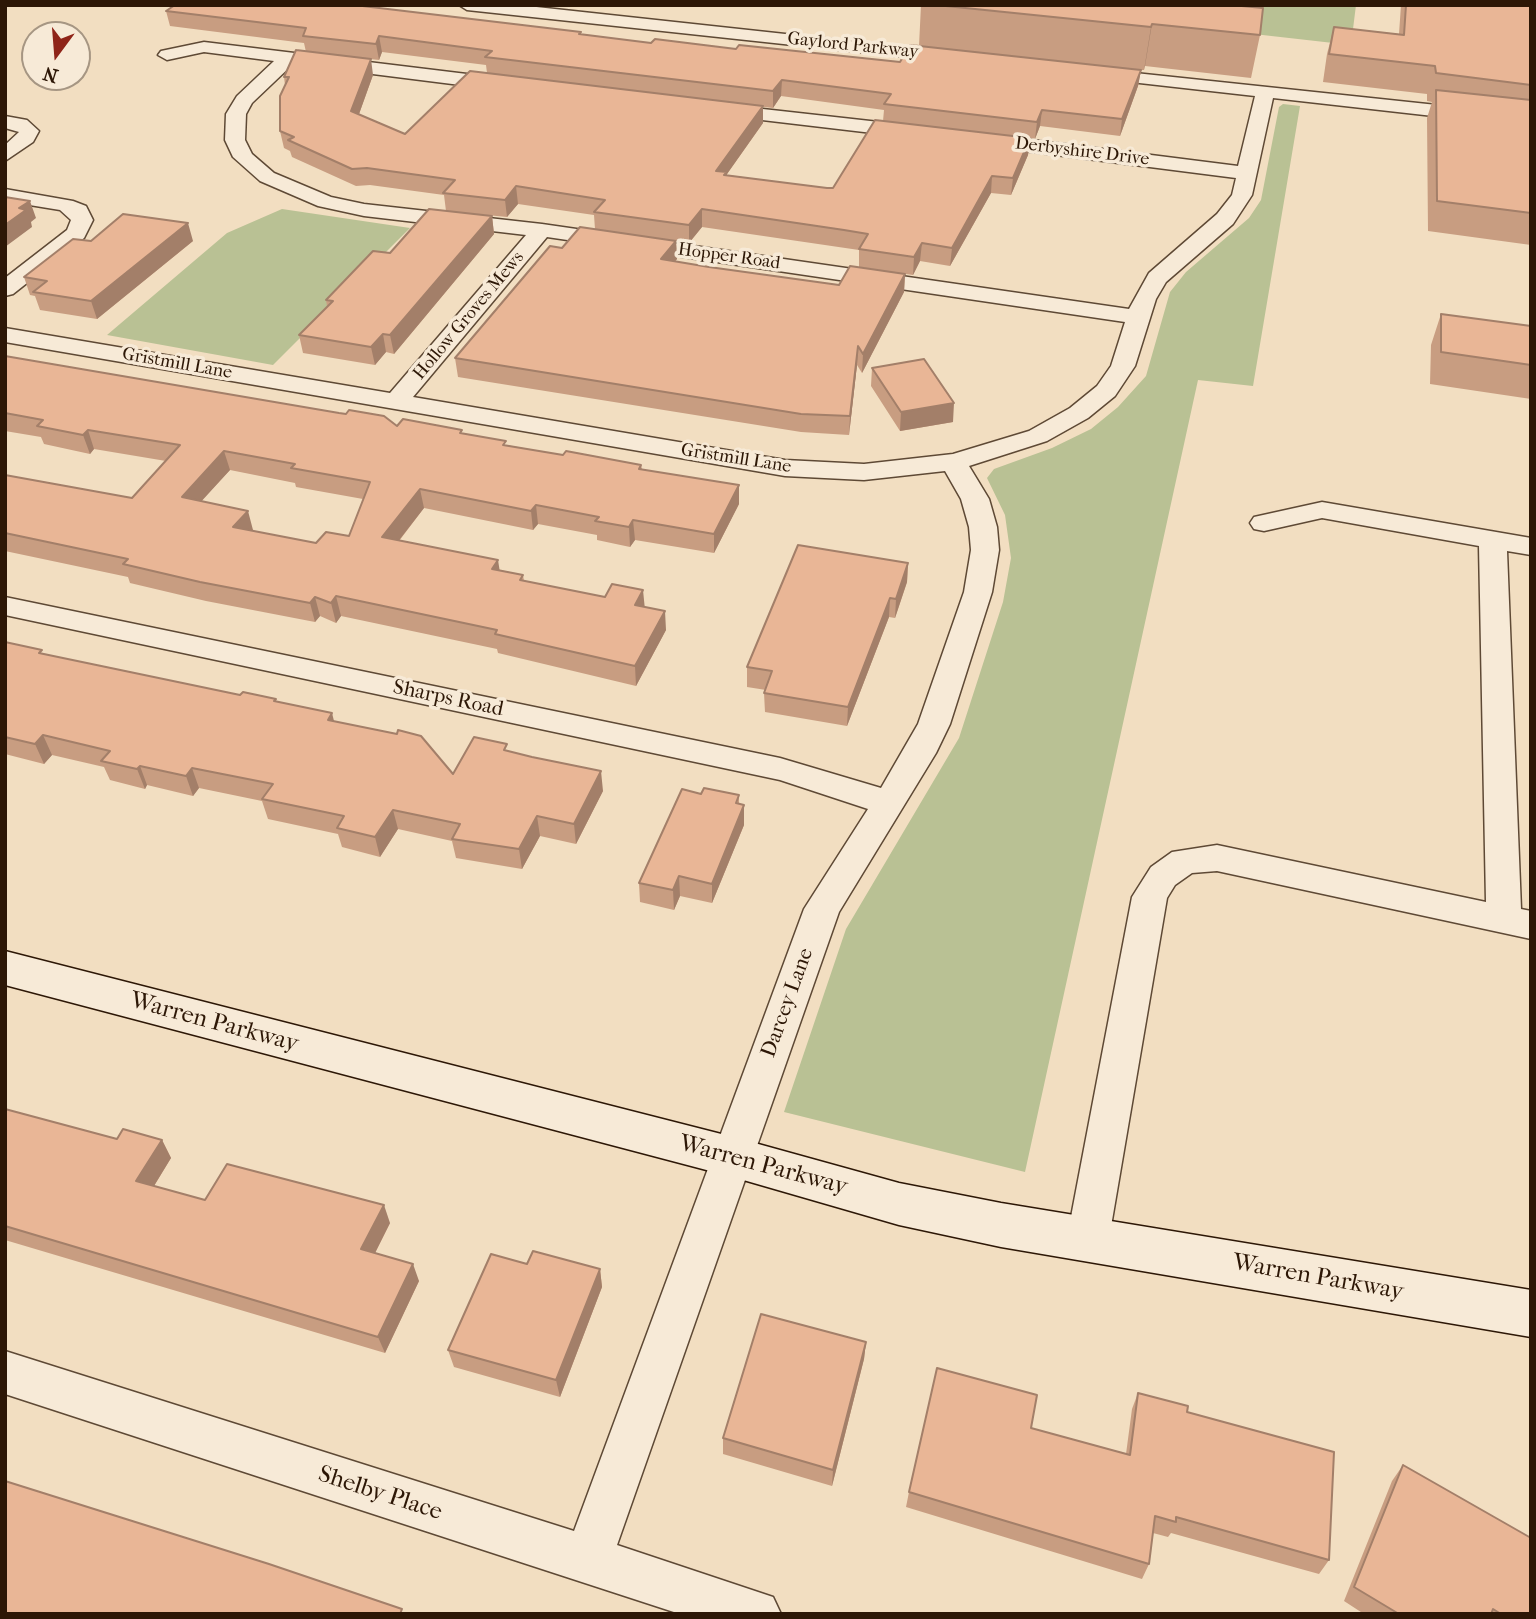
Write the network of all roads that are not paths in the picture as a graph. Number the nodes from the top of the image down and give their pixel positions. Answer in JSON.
{"nodes":[{"id":1,"x":467,"y":5,"type":"edge"},
{"id":2,"x":167,"y":55,"type":"dead end"},
{"id":3,"x":288,"y":58,"type":"junction"},
{"id":4,"x":968,"y":59,"type":"edge"},
{"id":5,"x":1076,"y":70,"type":"edge"},
{"id":6,"x":530,"y":88,"type":"edge"},
{"id":7,"x":1265,"y":91,"type":"junction"},
{"id":8,"x":694,"y":108,"type":"edge"},
{"id":9,"x":1531,"y":121,"type":"edge"},
{"id":10,"x":5,"y":122,"type":"edge"},
{"id":11,"x":940,"y":135,"type":"edge"},
{"id":12,"x":967,"y":138,"type":"edge"},
{"id":13,"x":5,"y":155,"type":"edge"},
{"id":14,"x":1247,"y":173,"type":"junction"},
{"id":15,"x":5,"y":195,"type":"edge"},
{"id":16,"x":542,"y":230,"type":"junction"},
{"id":17,"x":5,"y":289,"type":"edge"},
{"id":18,"x":1139,"y":317,"type":"junction"},
{"id":19,"x":5,"y":335,"type":"edge"},
{"id":20,"x":396,"y":402,"type":"junction"},
{"id":21,"x":953,"y":462,"type":"junction"},
{"id":22,"x":1264,"y":523,"type":"dead end"},
{"id":23,"x":1493,"y":541,"type":"junction"},
{"id":24,"x":1531,"y":547,"type":"edge"},
{"id":25,"x":5,"y":606,"type":"edge"},
{"id":26,"x":887,"y":803,"type":"junction"},
{"id":27,"x":1518,"y":922,"type":"edge"},
{"id":28,"x":5,"y":968,"type":"edge"},
{"id":29,"x":733,"y":1157,"type":"junction"},
{"id":30,"x":1088,"y":1238,"type":"junction"},
{"id":31,"x":1531,"y":1314,"type":"edge"},
{"id":32,"x":5,"y":1372,"type":"edge"},
{"id":33,"x":587,"y":1561,"type":"junction"},
{"id":34,"x":755,"y":1614,"type":"edge"}],
"edges":[{"from":1,"to":4,"type":"street","name":"Gaylord Parkway"},
{"from":2,"to":3,"type":"street"},
{"from":3,"to":6,"type":"street"},
{"from":3,"to":16,"type":"street","name":"Hopper Road"},
{"from":5,"to":7,"type":"street"},
{"from":7,"to":9,"type":"street"},
{"from":7,"to":14,"type":"street","name":"Gristmill Lane"},
{"from":8,"to":11,"type":"street"},
{"from":10,"to":13,"type":"street"},
{"from":12,"to":14,"type":"street","name":"Derbyshire Drive"},
{"from":14,"to":18,"type":"street","name":"Gristmill Lane"},
{"from":15,"to":17,"type":"street"},
{"from":16,"to":18,"type":"street","name":"Hopper Road"},
{"from":16,"to":20,"type":"street","name":"Hollow Groves Mews"},
{"from":18,"to":21,"type":"street","name":"Gristmill Lane"},
{"from":19,"to":20,"type":"street","name":"Gristmill Lane"},
{"from":20,"to":21,"type":"street","name":"Gristmill Lane"},
{"from":21,"to":26,"type":"street","name":"Darcey Lane"},
{"from":22,"to":23,"type":"street"},
{"from":23,"to":24,"type":"street"},
{"from":23,"to":27,"type":"street"},
{"from":25,"to":26,"type":"street","name":"Sharps Road"},
{"from":26,"to":29,"type":"street","name":"Darcey Lane"},
{"from":27,"to":30,"type":"street"},
{"from":28,"to":29,"type":"main road","name":"Warren Parkway"},
{"from":29,"to":30,"type":"main road","name":"Warren Parkway"},
{"from":29,"to":33,"type":"street","name":"Darcey Lane"},
{"from":30,"to":31,"type":"main road","name":"Warren Parkway"},
{"from":32,"to":33,"type":"street","name":"Shelby Place"},
{"from":33,"to":34,"type":"street","name":"Shelby Place"}]}
